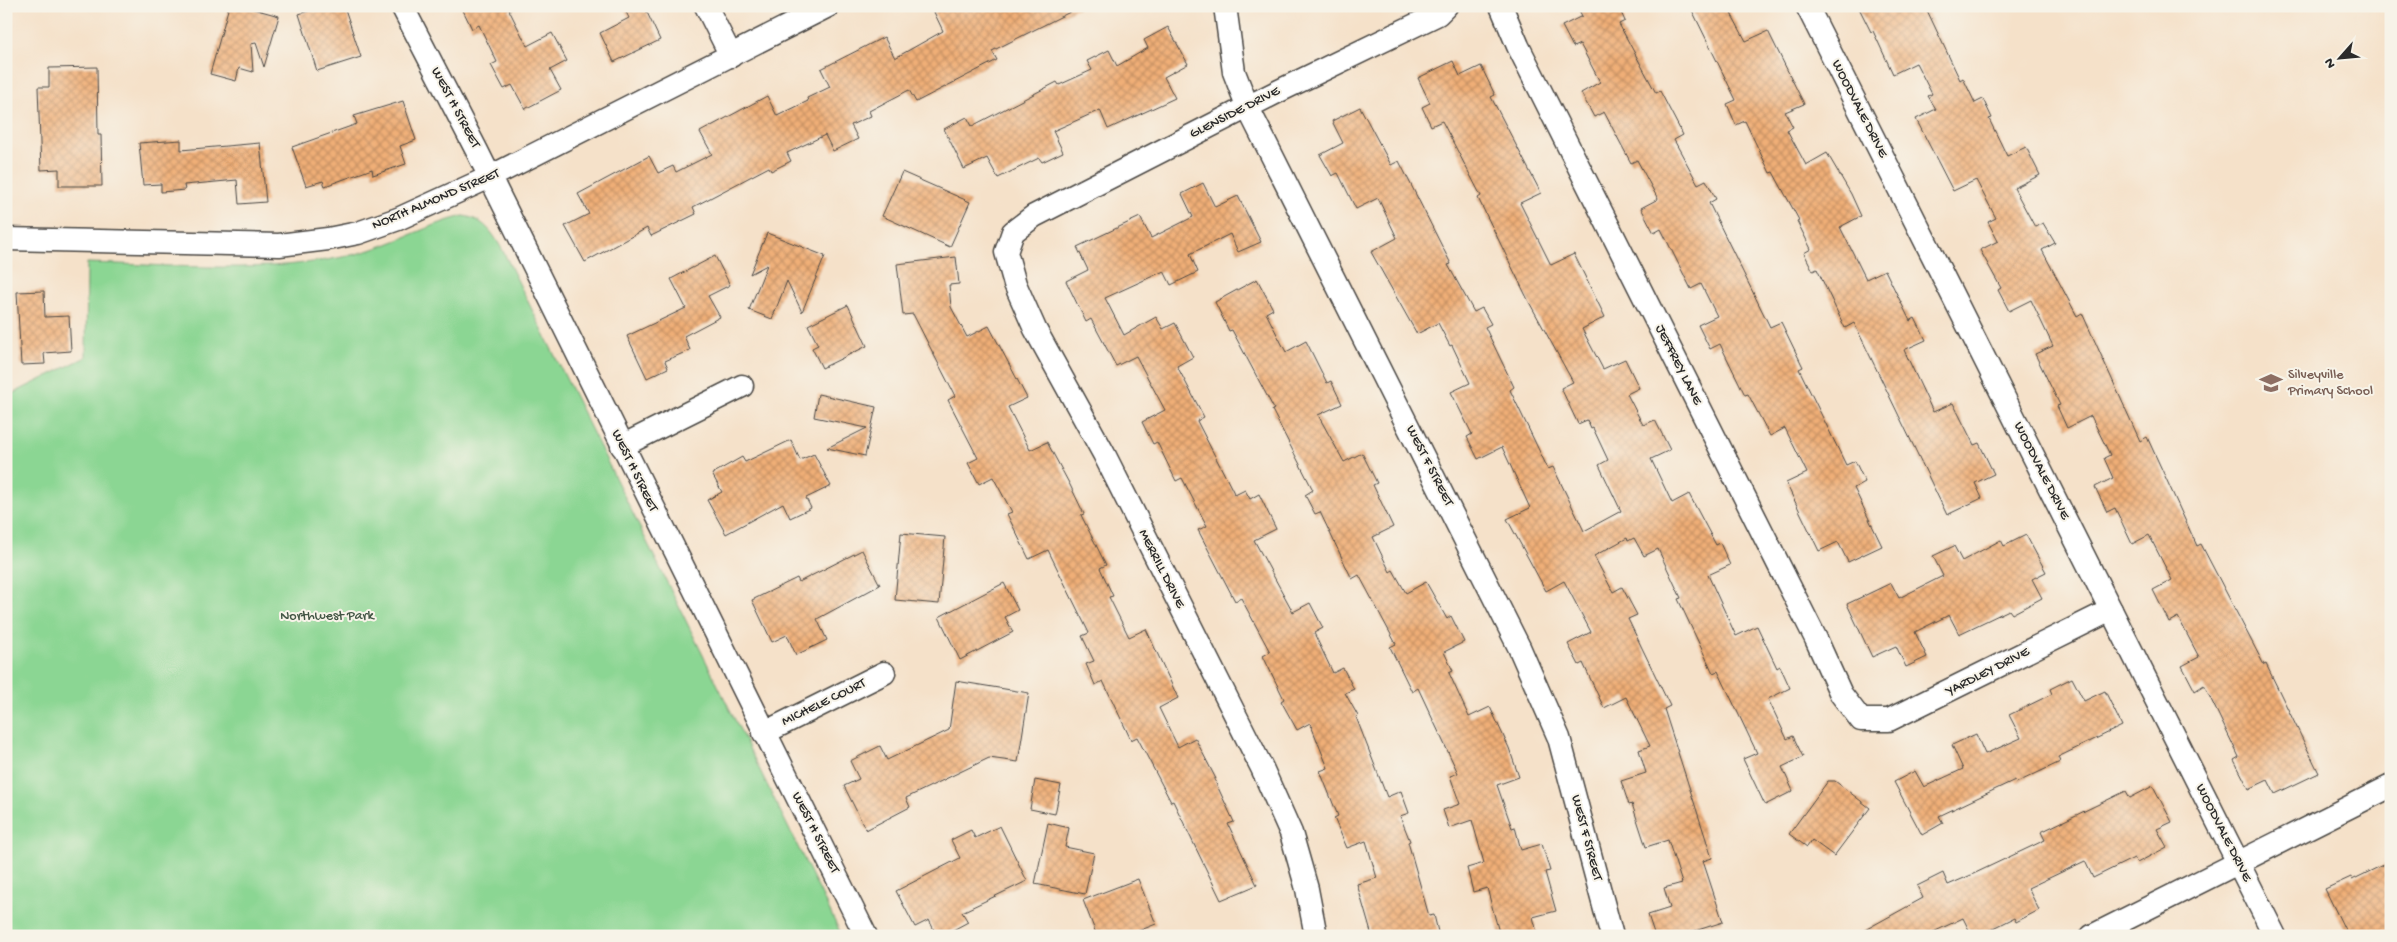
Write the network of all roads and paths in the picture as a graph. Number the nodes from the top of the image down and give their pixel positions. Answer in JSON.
{"nodes":[{"id":1,"x":402,"y":6,"type":"edge"},
{"id":2,"x":706,"y":6,"type":"edge"},
{"id":3,"x":828,"y":6,"type":"edge"},
{"id":4,"x":1225,"y":6,"type":"edge"},
{"id":5,"x":1501,"y":6,"type":"edge"},
{"id":6,"x":1807,"y":6,"type":"edge"},
{"id":7,"x":1442,"y":10,"type":"edge"},
{"id":8,"x":731,"y":56,"type":"junction"},
{"id":9,"x":1248,"y":108,"type":"junction"},
{"id":10,"x":490,"y":178,"type":"junction"},
{"id":11,"x":1034,"y":216,"type":"joint"},
{"id":12,"x":6,"y":239,"type":"edge"},
{"id":13,"x":742,"y":386,"type":"dead end"},
{"id":14,"x":622,"y":446,"type":"junction"},
{"id":15,"x":2111,"y":610,"type":"junction"},
{"id":16,"x":884,"y":673,"type":"dead end"},
{"id":17,"x":1861,"y":720,"type":"joint"},
{"id":18,"x":764,"y":733,"type":"junction"},
{"id":19,"x":2391,"y":786,"type":"edge"},
{"id":20,"x":2238,"y":862,"type":"junction"},
{"id":21,"x":866,"y":936,"type":"edge"},
{"id":22,"x":1316,"y":936,"type":"edge"},
{"id":23,"x":1612,"y":936,"type":"edge"},
{"id":24,"x":2092,"y":936,"type":"edge"},
{"id":25,"x":2275,"y":936,"type":"edge"}],
"edges":[{"from":1,"to":10,"type":"street","name":"WEST H STREET"},
{"from":2,"to":8,"type":"street"},
{"from":3,"to":8,"type":"street","name":"NORTH ALMOND STREET"},
{"from":4,"to":9,"type":"street","name":"WEST F STREET"},
{"from":5,"to":17,"type":"street","name":"JEFFREY LANE"},
{"from":6,"to":15,"type":"street","name":"WOODVALE DRIVE"},
{"from":7,"to":9,"type":"street","name":"GLENSIDE DRIVE"},
{"from":8,"to":10,"type":"street","name":"NORTH ALMOND STREET"},
{"from":9,"to":11,"type":"street","name":"GLENSIDE DRIVE"},
{"from":9,"to":23,"type":"street","name":"WEST F STREET"},
{"from":10,"to":12,"type":"street","name":"NORTH ALMOND STREET"},
{"from":10,"to":14,"type":"street","name":"WEST H STREET"},
{"from":11,"to":22,"type":"street","name":"MERRILL DRIVE"},
{"from":13,"to":14,"type":"street"},
{"from":14,"to":18,"type":"street","name":"WEST H STREET"},
{"from":15,"to":17,"type":"street","name":"YARDLEY DRIVE"},
{"from":15,"to":20,"type":"street","name":"WOODVALE DRIVE"},
{"from":16,"to":18,"type":"street","name":"MICHELE COURT"},
{"from":18,"to":21,"type":"street","name":"WEST H STREET"},
{"from":19,"to":20,"type":"street"},
{"from":20,"to":24,"type":"street"},
{"from":20,"to":25,"type":"street","name":"WOODVALE DRIVE"}]}
